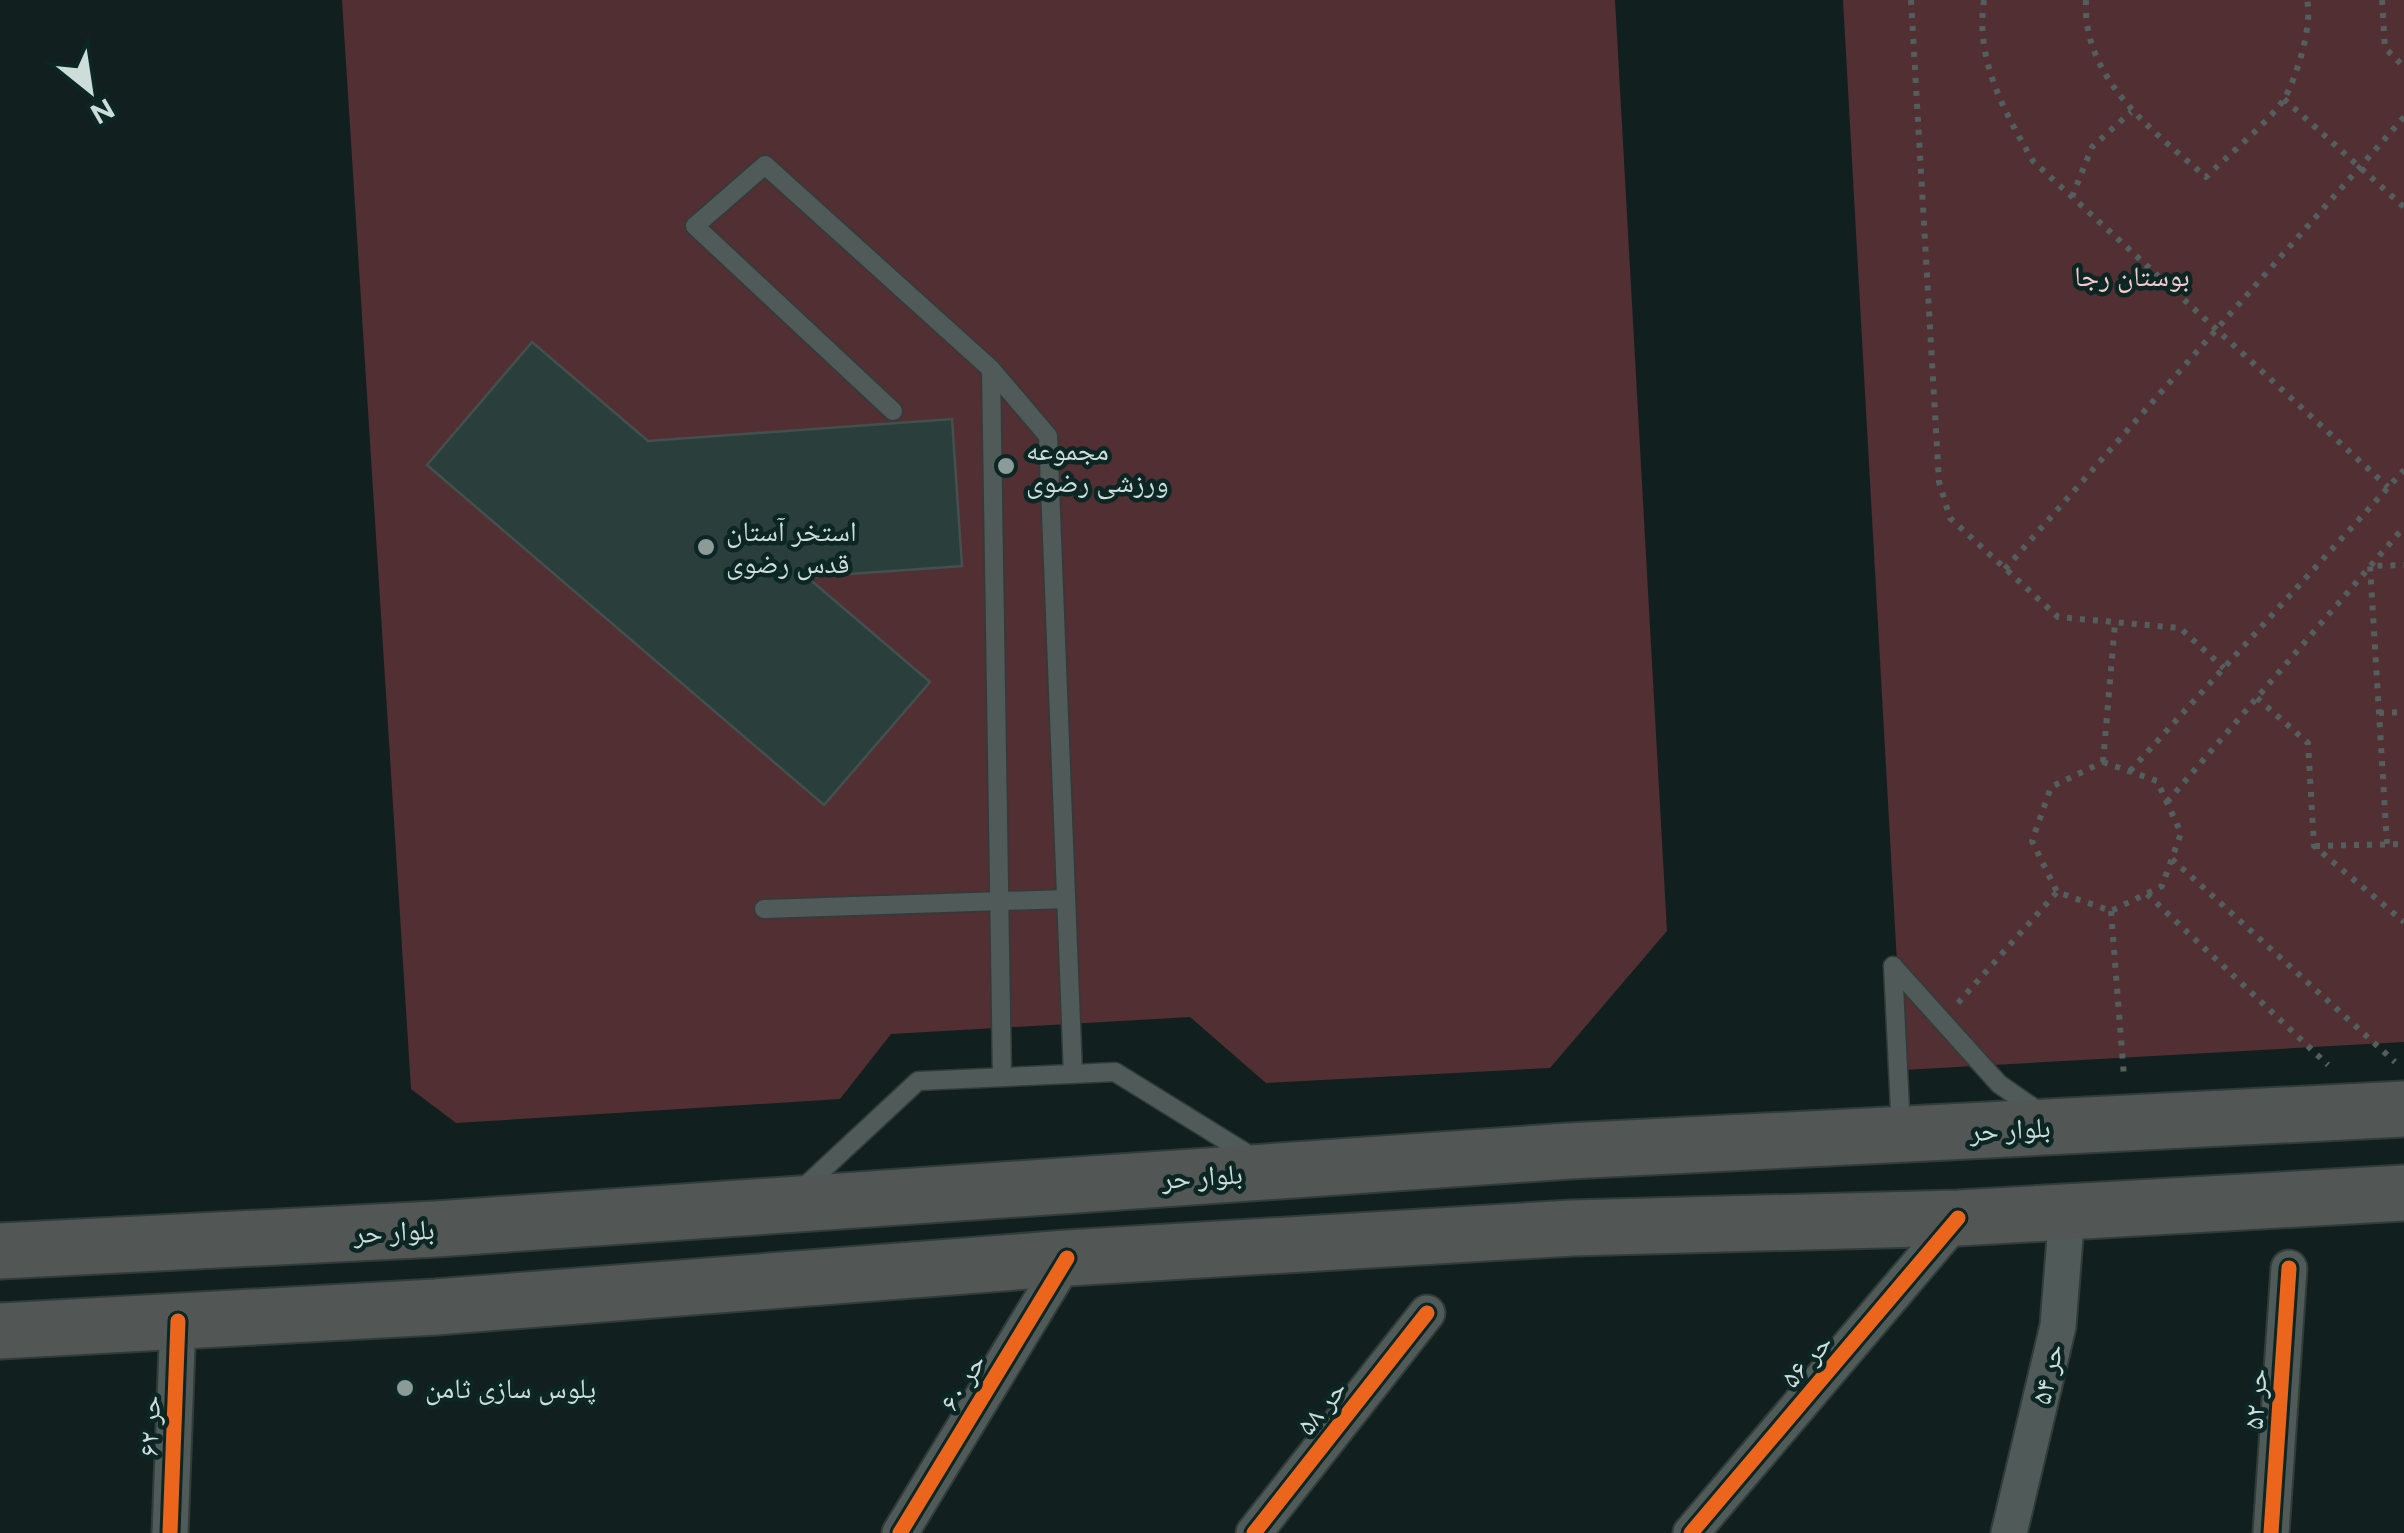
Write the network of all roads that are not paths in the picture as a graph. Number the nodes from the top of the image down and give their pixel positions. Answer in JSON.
{"nodes":[{"id":1,"x":990,"y":369,"type":"junction"},
{"id":2,"x":894,"y":411,"type":"dead end"},
{"id":3,"x":1066,"y":900,"type":"junction"},
{"id":4,"x":999,"y":902,"type":"junction"},
{"id":5,"x":764,"y":909,"type":"dead end"},
{"id":6,"x":1074,"y":1074,"type":"junction"},
{"id":7,"x":1002,"y":1077,"type":"junction"},
{"id":8,"x":2400,"y":1085,"type":"edge"},
{"id":9,"x":2060,"y":1126,"type":"junction"},
{"id":10,"x":1902,"y":1134,"type":"junction"},
{"id":11,"x":1570,"y":1151,"type":"junction"},
{"id":12,"x":1276,"y":1171,"type":"junction"},
{"id":13,"x":2404,"y":1192,"type":"edge"},
{"id":14,"x":784,"y":1205,"type":"junction"},
{"id":15,"x":2067,"y":1212,"type":"junction"},
{"id":16,"x":1958,"y":1218,"type":"junction"},
{"id":17,"x":1572,"y":1228,"type":"junction"},
{"id":18,"x":0,"y":1252,"type":"edge"},
{"id":19,"x":1067,"y":1258,"type":"junction"},
{"id":20,"x":2289,"y":1268,"type":"dead end"},
{"id":21,"x":1427,"y":1313,"type":"dead end"},
{"id":22,"x":178,"y":1321,"type":"junction"},
{"id":23,"x":0,"y":1331,"type":"edge"},
{"id":24,"x":170,"y":1533,"type":"edge"},
{"id":25,"x":900,"y":1533,"type":"edge"},
{"id":26,"x":1254,"y":1533,"type":"edge"},
{"id":27,"x":1690,"y":1533,"type":"edge"},
{"id":28,"x":2009,"y":1533,"type":"edge"},
{"id":29,"x":2271,"y":1533,"type":"edge"}],
"edges":[{"from":1,"to":2,"type":"lane"},
{"from":1,"to":3,"type":"lane"},
{"from":1,"to":4,"type":"lane"},
{"from":3,"to":4,"type":"lane"},
{"from":3,"to":6,"type":"lane"},
{"from":4,"to":5,"type":"lane"},
{"from":4,"to":7,"type":"lane"},
{"from":6,"to":7,"type":"lane"},
{"from":6,"to":12,"type":"lane"},
{"from":7,"to":14,"type":"lane"},
{"from":8,"to":9,"type":"main road","name":"بلوار حر"},
{"from":9,"to":10,"type":"main road","name":"بلوار حر"},
{"from":9,"to":10,"type":"lane"},
{"from":10,"to":11,"type":"main road","name":"بلوار حر"},
{"from":11,"to":12,"type":"main road","name":"بلوار حر"},
{"from":11,"to":17,"type":"main road"},
{"from":12,"to":14,"type":"main road","name":"بلوار حر"},
{"from":13,"to":15,"type":"main road"},
{"from":14,"to":18,"type":"main road","name":"بلوار حر"},
{"from":15,"to":16,"type":"main road"},
{"from":15,"to":28,"type":"street","name":"حر ۵۴"},
{"from":16,"to":17,"type":"main road"},
{"from":16,"to":27,"type":"street","name":"حر ۵۶"},
{"from":17,"to":19,"type":"main road"},
{"from":19,"to":22,"type":"main road"},
{"from":19,"to":25,"type":"street","name":"حر ۶۰"},
{"from":20,"to":29,"type":"street","name":"حر ۵۲"},
{"from":21,"to":26,"type":"street","name":"حر ۵۸"},
{"from":22,"to":23,"type":"main road"},
{"from":22,"to":24,"type":"street","name":"حر ۶۲"}]}
